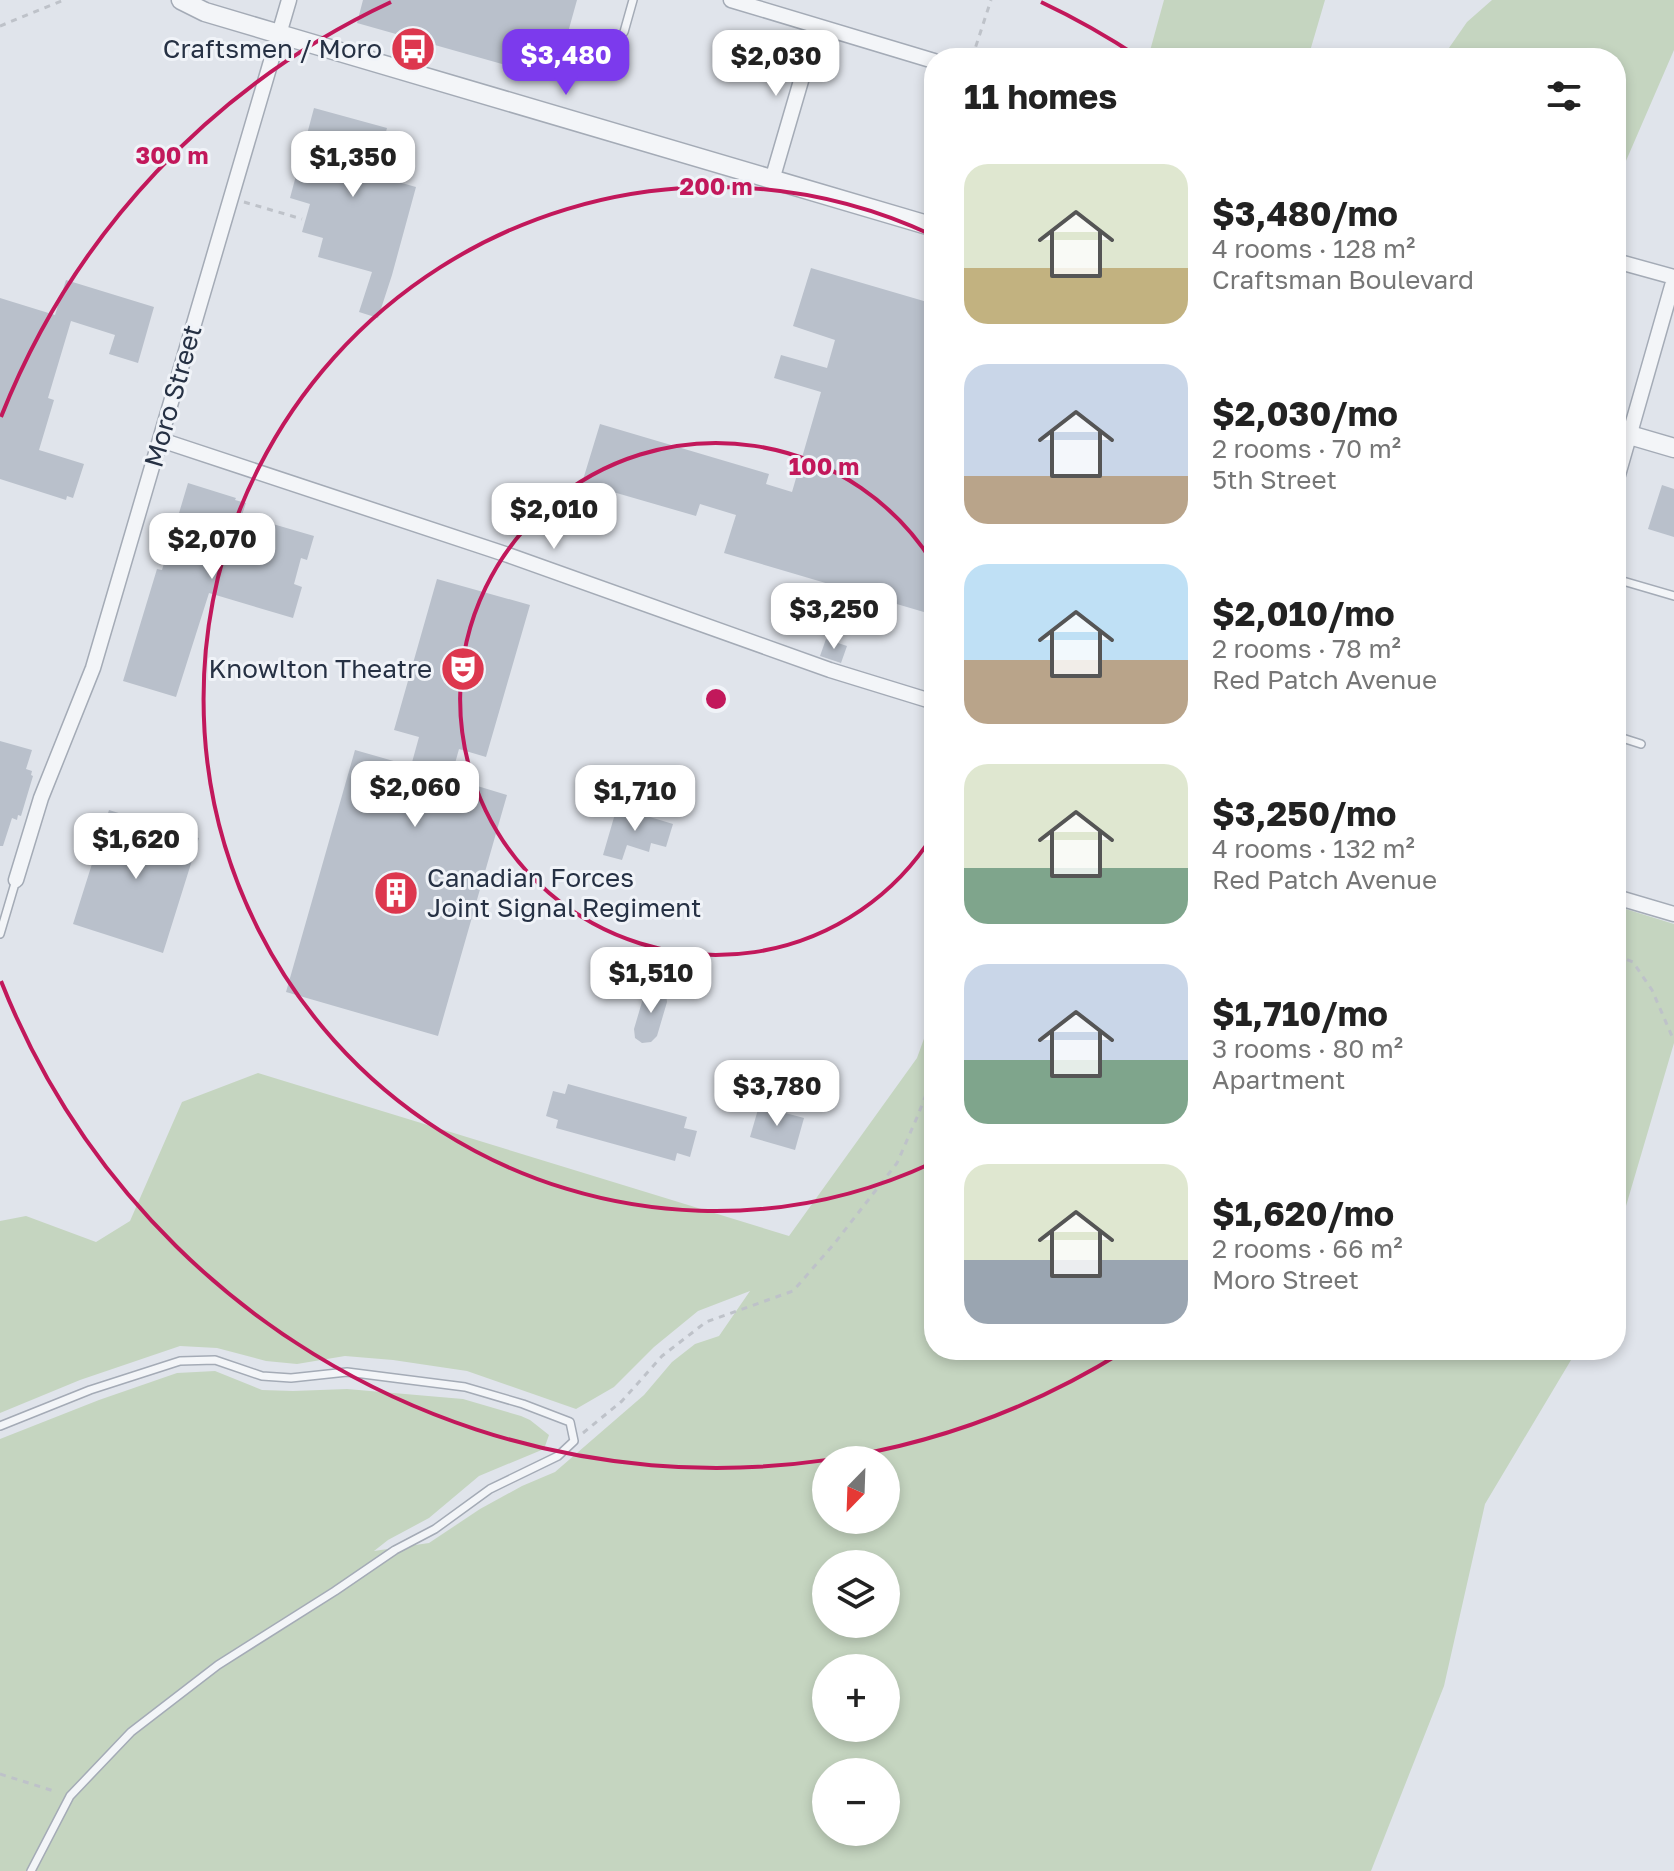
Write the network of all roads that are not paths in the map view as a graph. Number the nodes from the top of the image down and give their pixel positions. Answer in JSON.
{"nodes":[{"id":1,"x":181,"y":0,"type":"edge"},
{"id":2,"x":289,"y":0,"type":"edge"},
{"id":3,"x":633,"y":0,"type":"edge"},
{"id":4,"x":731,"y":0,"type":"edge"},
{"id":5,"x":817,"y":26,"type":"junction"},
{"id":6,"x":624,"y":32,"type":"dead end"},
{"id":7,"x":279,"y":34,"type":"junction"},
{"id":8,"x":924,"y":58,"type":"edge"},
{"id":9,"x":772,"y":180,"type":"junction"},
{"id":10,"x":924,"y":224,"type":"edge"},
{"id":11,"x":1626,"y":264,"type":"edge"},
{"id":12,"x":1674,"y":278,"type":"edge"},
{"id":13,"x":1626,"y":424,"type":"edge"},
{"id":14,"x":1626,"y":434,"type":"edge"},
{"id":15,"x":161,"y":440,"type":"junction"},
{"id":16,"x":1674,"y":448,"type":"edge"},
{"id":17,"x":1626,"y":582,"type":"edge"},
{"id":18,"x":1674,"y":596,"type":"edge"},
{"id":19,"x":924,"y":699,"type":"edge"},
{"id":20,"x":1626,"y":739,"type":"edge"},
{"id":21,"x":1641,"y":744,"type":"dead end"},
{"id":22,"x":16,"y":880,"type":"joint"},
{"id":23,"x":1626,"y":900,"type":"edge"},
{"id":24,"x":1674,"y":914,"type":"edge"},
{"id":25,"x":0,"y":934,"type":"edge"},
{"id":26,"x":0,"y":1426,"type":"edge"},
{"id":27,"x":31,"y":1871,"type":"edge"}],
"edges":[{"from":1,"to":7,"type":"street"},
{"from":2,"to":7,"type":"street","name":"Moro Street"},
{"from":3,"to":6,"type":"lane"},
{"from":4,"to":5,"type":"street"},
{"from":5,"to":8,"type":"street"},
{"from":5,"to":9,"type":"street"},
{"from":7,"to":9,"type":"street"},
{"from":7,"to":15,"type":"street","name":"Moro Street"},
{"from":9,"to":10,"type":"street"},
{"from":11,"to":12,"type":"street"},
{"from":12,"to":13,"type":"street"},
{"from":14,"to":16,"type":"street"},
{"from":15,"to":19,"type":"street"},
{"from":15,"to":22,"type":"street","name":"Moro Street"},
{"from":17,"to":18,"type":"lane"},
{"from":20,"to":21,"type":"lane"},
{"from":22,"to":25,"type":"lane"},
{"from":23,"to":24,"type":"street"},
{"from":26,"to":27,"type":"lane"}]}
